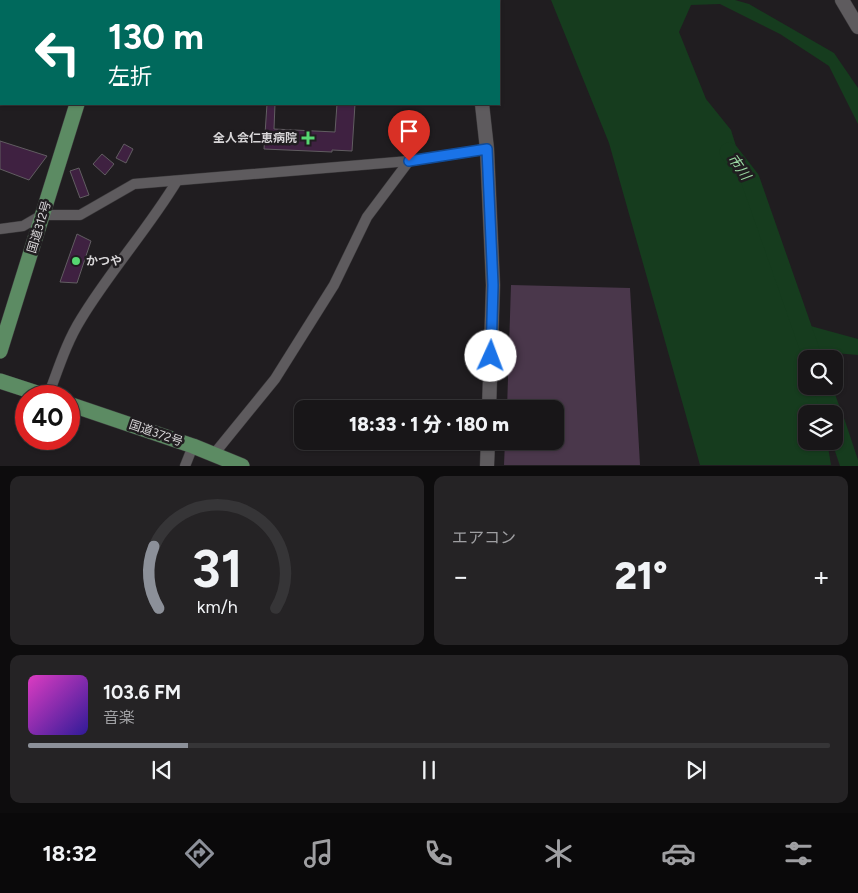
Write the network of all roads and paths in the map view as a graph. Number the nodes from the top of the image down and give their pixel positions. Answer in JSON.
{"nodes":[{"id":1,"x":842,"y":0,"type":"edge"},
{"id":2,"x":858,"y":27,"type":"edge"},
{"id":3,"x":77,"y":105,"type":"edge"},
{"id":4,"x":482,"y":105,"type":"edge"},
{"id":5,"x":487,"y":149,"type":"junction"},
{"id":6,"x":409,"y":161,"type":"junction"},
{"id":7,"x":177,"y":181,"type":"junction"},
{"id":8,"x":42,"y":215,"type":"junction"},
{"id":9,"x":0,"y":229,"type":"edge"},
{"id":10,"x":0,"y":351,"type":"edge"},
{"id":11,"x":0,"y":381,"type":"edge"},
{"id":12,"x":51,"y":385,"type":"edge"},
{"id":13,"x":15,"y":386,"type":"edge"},
{"id":14,"x":489,"y":400,"type":"edge"},
{"id":15,"x":80,"y":408,"type":"edge"},
{"id":16,"x":193,"y":446,"type":"junction"},
{"id":17,"x":488,"y":450,"type":"edge"},
{"id":18,"x":214,"y":454,"type":"junction"},
{"id":19,"x":185,"y":466,"type":"edge"},
{"id":20,"x":242,"y":466,"type":"edge"},
{"id":21,"x":487,"y":466,"type":"edge"}],
"edges":[{"from":1,"to":2,"type":"street"},
{"from":3,"to":8,"type":"highway","name":"国道312号"},
{"from":4,"to":5,"type":"street"},
{"from":5,"to":6,"type":"street"},
{"from":5,"to":14,"type":"street"},
{"from":6,"to":7,"type":"street"},
{"from":6,"to":18,"type":"street"},
{"from":7,"to":8,"type":"street"},
{"from":7,"to":12,"type":"street"},
{"from":8,"to":9,"type":"street"},
{"from":8,"to":10,"type":"highway","name":"国道312号"},
{"from":11,"to":13,"type":"highway"},
{"from":15,"to":16,"type":"highway","name":"国道372号"},
{"from":16,"to":18,"type":"highway","name":"国道372号"},
{"from":16,"to":19,"type":"street"},
{"from":17,"to":21,"type":"street"},
{"from":18,"to":20,"type":"highway","name":"国道372号"}]}
